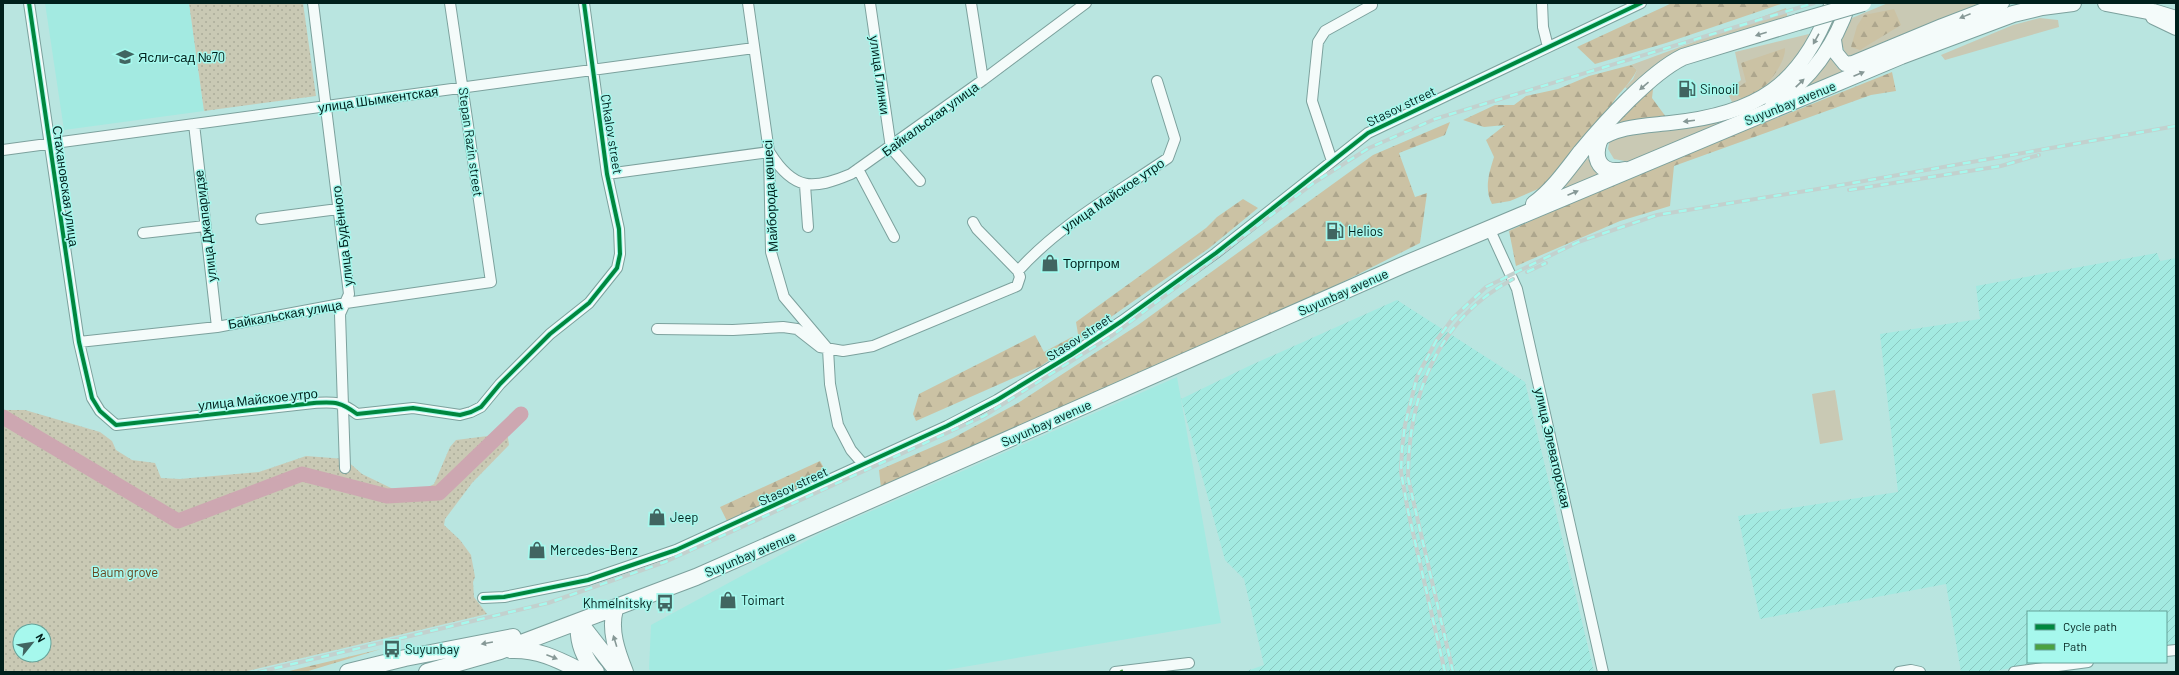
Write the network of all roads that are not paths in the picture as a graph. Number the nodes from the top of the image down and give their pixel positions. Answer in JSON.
{"nodes":[{"id":1,"x":29,"y":3,"type":"edge"},
{"id":2,"x":313,"y":3,"type":"edge"},
{"id":3,"x":450,"y":3,"type":"edge"},
{"id":4,"x":584,"y":3,"type":"edge"},
{"id":5,"x":748,"y":3,"type":"edge"},
{"id":6,"x":870,"y":3,"type":"edge"},
{"id":7,"x":971,"y":3,"type":"edge"},
{"id":8,"x":1542,"y":3,"type":"edge"},
{"id":9,"x":1641,"y":3,"type":"edge"},
{"id":10,"x":1832,"y":3,"type":"edge"},
{"id":11,"x":1849,"y":3,"type":"edge"},
{"id":12,"x":1863,"y":3,"type":"edge"},
{"id":13,"x":2002,"y":3,"type":"edge"},
{"id":14,"x":2073,"y":3,"type":"edge"},
{"id":15,"x":2106,"y":3,"type":"edge"},
{"id":16,"x":1082,"y":4,"type":"edge"},
{"id":17,"x":1372,"y":5,"type":"dead end"},
{"id":18,"x":2130,"y":7,"type":"junction"},
{"id":19,"x":2176,"y":19,"type":"edge"},
{"id":20,"x":2176,"y":28,"type":"edge"},
{"id":21,"x":1944,"y":33,"type":"junction"},
{"id":22,"x":1834,"y":40,"type":"junction"},
{"id":23,"x":1548,"y":47,"type":"junction"},
{"id":24,"x":754,"y":48,"type":"junction"},
{"id":25,"x":592,"y":71,"type":"junction"},
{"id":26,"x":984,"y":80,"type":"junction"},
{"id":27,"x":1157,"y":81,"type":"dead end"},
{"id":28,"x":463,"y":87,"type":"junction"},
{"id":29,"x":326,"y":107,"type":"junction"},
{"id":30,"x":1745,"y":121,"type":"junction"},
{"id":31,"x":1608,"y":123,"type":"junction"},
{"id":32,"x":194,"y":124,"type":"junction"},
{"id":33,"x":1600,"y":138,"type":"junction"},
{"id":34,"x":49,"y":143,"type":"junction"},
{"id":35,"x":891,"y":148,"type":"junction"},
{"id":36,"x":1584,"y":149,"type":"junction"},
{"id":37,"x":3,"y":150,"type":"edge"},
{"id":38,"x":769,"y":152,"type":"junction"},
{"id":39,"x":1332,"y":161,"type":"junction"},
{"id":40,"x":1632,"y":168,"type":"junction"},
{"id":41,"x":858,"y":169,"type":"junction"},
{"id":42,"x":607,"y":174,"type":"junction"},
{"id":43,"x":920,"y":181,"type":"dead end"},
{"id":44,"x":805,"y":185,"type":"junction"},
{"id":45,"x":338,"y":209,"type":"junction"},
{"id":46,"x":260,"y":219,"type":"dead end"},
{"id":47,"x":1511,"y":219,"type":"junction"},
{"id":48,"x":973,"y":222,"type":"dead end"},
{"id":49,"x":205,"y":226,"type":"junction"},
{"id":50,"x":808,"y":227,"type":"dead end"},
{"id":51,"x":1489,"y":228,"type":"junction"},
{"id":52,"x":143,"y":233,"type":"dead end"},
{"id":53,"x":894,"y":237,"type":"dead end"},
{"id":54,"x":617,"y":268,"type":"joint"},
{"id":55,"x":1018,"y":271,"type":"junction"},
{"id":56,"x":490,"y":282,"type":"joint"},
{"id":57,"x":346,"y":303,"type":"junction"},
{"id":58,"x":217,"y":327,"type":"junction"},
{"id":59,"x":657,"y":329,"type":"dead end"},
{"id":60,"x":79,"y":342,"type":"junction"},
{"id":61,"x":828,"y":349,"type":"junction"},
{"id":62,"x":85,"y":371,"type":"joint"},
{"id":63,"x":343,"y":404,"type":"junction"},
{"id":64,"x":864,"y":465,"type":"junction"},
{"id":65,"x":345,"y":468,"type":"dead end"},
{"id":66,"x":483,"y":598,"type":"dead end"},
{"id":67,"x":615,"y":609,"type":"junction"},
{"id":68,"x":579,"y":622,"type":"junction"},
{"id":69,"x":500,"y":651,"type":"junction"},
{"id":70,"x":1189,"y":663,"type":"dead end"},
{"id":71,"x":2081,"y":663,"type":"edge"},
{"id":72,"x":1119,"y":671,"type":"edge"},
{"id":73,"x":348,"y":672,"type":"edge"},
{"id":74,"x":427,"y":672,"type":"edge"},
{"id":75,"x":583,"y":672,"type":"edge"},
{"id":76,"x":596,"y":672,"type":"edge"},
{"id":77,"x":618,"y":672,"type":"edge"},
{"id":78,"x":625,"y":672,"type":"edge"},
{"id":79,"x":1603,"y":672,"type":"edge"},
{"id":80,"x":1899,"y":672,"type":"edge"},
{"id":81,"x":1920,"y":672,"type":"edge"},
{"id":82,"x":2014,"y":672,"type":"edge"}],
"edges":[{"from":1,"to":34,"type":"street","name":"Стахановская улица"},
{"from":2,"to":29,"type":"street","name":"улица Будённого"},
{"from":3,"to":28,"type":"street","name":"Stepan Razin street"},
{"from":4,"to":25,"type":"street","name":"Chkalov street"},
{"from":5,"to":24,"type":"street","name":"Майборода көшесі"},
{"from":6,"to":35,"type":"street","name":"улица Глинки"},
{"from":7,"to":26,"type":"street"},
{"from":8,"to":23,"type":"street"},
{"from":9,"to":23,"type":"street","name":"Stasov street"},
{"from":10,"to":33,"type":"main road","one_way":true},
{"from":11,"to":22,"type":"main road"},
{"from":12,"to":31,"type":"main road","name":"Suyunbay avenue","one_way":true,"bridge":true},
{"from":13,"to":21,"type":"main road","name":"Suyunbay avenue","one_way":true},
{"from":14,"to":21,"type":"main road","name":"Suyunbay avenue"},
{"from":15,"to":18,"type":"main road"},
{"from":16,"to":26,"type":"street","name":"Байкальская улица"},
{"from":17,"to":39,"type":"street"},
{"from":18,"to":19,"type":"main road"},
{"from":18,"to":20,"type":"main road"},
{"from":21,"to":22,"type":"main road","name":"Suyunbay avenue"},
{"from":30,"to":21,"type":"main road","name":"Suyunbay avenue","one_way":true},
{"from":30,"to":22,"type":"main road","one_way":true},
{"from":23,"to":39,"type":"street","name":"Stasov street"},
{"from":24,"to":25,"type":"street","name":"улица Шымкентская"},
{"from":24,"to":38,"type":"street","name":"Майборода көшесі"},
{"from":25,"to":28,"type":"street","name":"улица Шымкентская"},
{"from":25,"to":42,"type":"street","name":"Chkalov street"},
{"from":26,"to":35,"type":"street","name":"Байкальская улица"},
{"from":27,"to":55,"type":"street","name":"улица Майское утро"},
{"from":28,"to":29,"type":"street","name":"улица Шымкентская"},
{"from":28,"to":56,"type":"street","name":"Stepan Razin street"},
{"from":29,"to":32,"type":"street","name":"улица Шымкентская"},
{"from":29,"to":45,"type":"street","name":"улица Будённого"},
{"from":30,"to":40,"type":"main road","name":"Suyunbay avenue"},
{"from":31,"to":33,"type":"main road"},
{"from":31,"to":36,"type":"main road","name":"Suyunbay avenue"},
{"from":32,"to":34,"type":"street","name":"улица Шымкентская"},
{"from":32,"to":49,"type":"street","name":"улица Джапаридзе"},
{"from":33,"to":36,"type":"main road"},
{"from":33,"to":40,"type":"main road"},
{"from":34,"to":37,"type":"street","name":"улица Шымкентская"},
{"from":34,"to":60,"type":"street","name":"Стахановская улица"},
{"from":35,"to":41,"type":"street","name":"Байкальская улица"},
{"from":35,"to":43,"type":"street"},
{"from":36,"to":47,"type":"main road","name":"Suyunbay avenue"},
{"from":38,"to":42,"type":"street"},
{"from":38,"to":44,"type":"street"},
{"from":38,"to":61,"type":"street","name":"Майборода көшесі"},
{"from":39,"to":64,"type":"street","name":"Stasov street"},
{"from":47,"to":40,"type":"main road","name":"Suyunbay avenue","one_way":true},
{"from":41,"to":44,"type":"street","name":"Байкальская улица"},
{"from":41,"to":53,"type":"street"},
{"from":42,"to":54,"type":"street","name":"Chkalov street"},
{"from":44,"to":50,"type":"street"},
{"from":45,"to":46,"type":"street"},
{"from":45,"to":57,"type":"street","name":"улица Будённого"},
{"from":47,"to":51,"type":"main road","name":"Suyunbay avenue"},
{"from":48,"to":55,"type":"street"},
{"from":49,"to":52,"type":"street"},
{"from":49,"to":58,"type":"street","name":"улица Джапаридзе"},
{"from":51,"to":67,"type":"main road","name":"Suyunbay avenue"},
{"from":51,"to":79,"type":"street","name":"улица Элеваторская"},
{"from":54,"to":63,"type":"street","name":"улица Майское утро"},
{"from":55,"to":61,"type":"street"},
{"from":56,"to":57,"type":"street","name":"Байкальская улица"},
{"from":57,"to":58,"type":"street","name":"Байкальская улица"},
{"from":57,"to":63,"type":"street","name":"улица Будённого"},
{"from":58,"to":60,"type":"street","name":"Байкальская улица"},
{"from":59,"to":61,"type":"street"},
{"from":60,"to":62,"type":"street","name":"Стахановская улица"},
{"from":61,"to":64,"type":"street"},
{"from":62,"to":63,"type":"street","name":"улица Майское утро"},
{"from":63,"to":65,"type":"street","name":"улица Будённого"},
{"from":64,"to":66,"type":"street","name":"Stasov street"},
{"from":67,"to":68,"type":"main road","name":"Suyunbay avenue"},
{"from":78,"to":67,"type":"main road","one_way":true},
{"from":68,"to":69,"type":"main road","name":"Suyunbay avenue"},
{"from":68,"to":73,"type":"main road","name":"Suyunbay avenue","one_way":true},
{"from":68,"to":76,"type":"main road"},
{"from":68,"to":77,"type":"main road"},
{"from":69,"to":74,"type":"main road","name":"Suyunbay avenue"},
{"from":69,"to":75,"type":"main road","one_way":true},
{"from":70,"to":72,"type":"street"},
{"from":71,"to":82,"type":"street"},
{"from":80,"to":81,"type":"street"}]}
